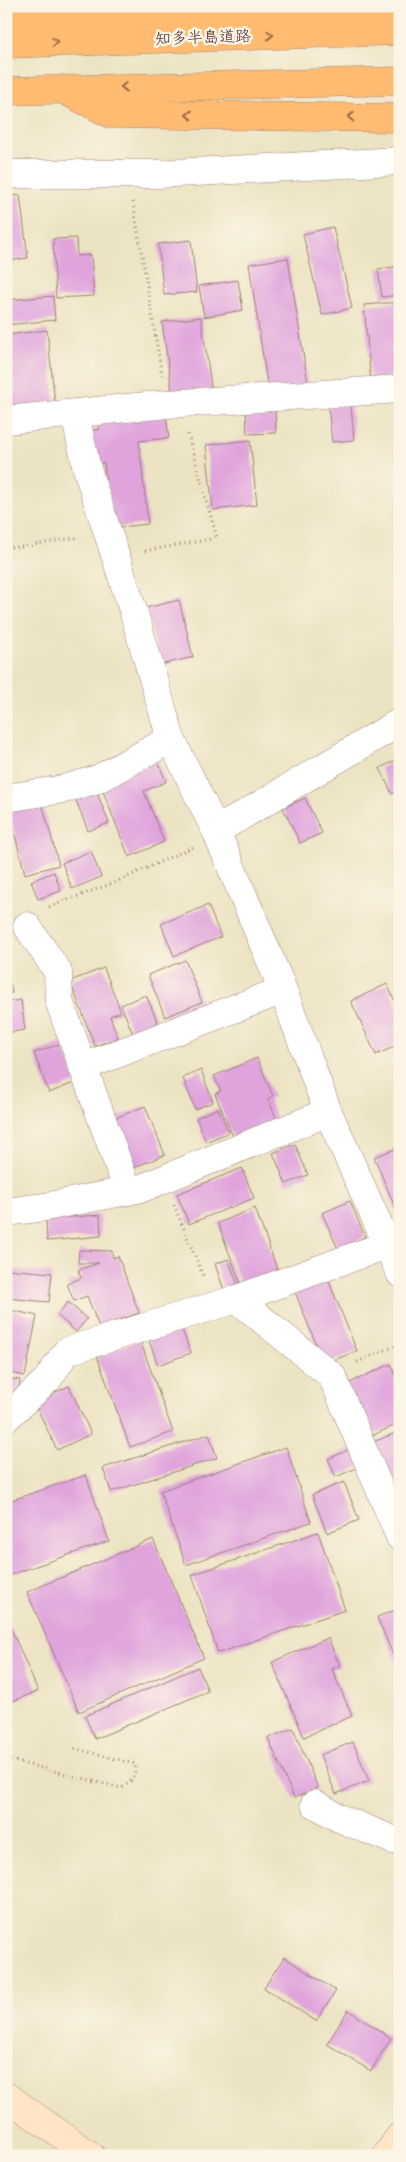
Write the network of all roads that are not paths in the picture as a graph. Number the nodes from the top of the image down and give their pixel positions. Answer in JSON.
{"nodes":[{"id":1,"x":400,"y":7,"type":"edge"},
{"id":2,"x":6,"y":18,"type":"edge"},
{"id":3,"x":400,"y":31,"type":"edge"},
{"id":4,"x":6,"y":44,"type":"edge"},
{"id":5,"x":400,"y":81,"type":"edge"},
{"id":6,"x":60,"y":88,"type":"junction"},
{"id":7,"x":6,"y":90,"type":"edge"},
{"id":8,"x":400,"y":118,"type":"edge"},
{"id":9,"x":400,"y":161,"type":"edge"},
{"id":10,"x":6,"y":174,"type":"edge"},
{"id":11,"x":400,"y":389,"type":"edge"},
{"id":12,"x":78,"y":415,"type":"junction"},
{"id":13,"x":6,"y":420,"type":"edge"},
{"id":14,"x":400,"y":722,"type":"edge"},
{"id":15,"x":171,"y":739,"type":"junction"},
{"id":16,"x":6,"y":798,"type":"edge"},
{"id":17,"x":217,"y":833,"type":"junction"},
{"id":18,"x":36,"y":917,"type":"road end"},
{"id":19,"x":282,"y":990,"type":"junction"},
{"id":20,"x":82,"y":1067,"type":"junction"},
{"id":21,"x":328,"y":1112,"type":"junction"},
{"id":22,"x":128,"y":1191,"type":"junction"},
{"id":23,"x":6,"y":1212,"type":"edge"},
{"id":24,"x":393,"y":1242,"type":"edge"},
{"id":25,"x":400,"y":1273,"type":"edge"},
{"id":26,"x":226,"y":1302,"type":"junction"},
{"id":27,"x":6,"y":1418,"type":"edge"},
{"id":28,"x":400,"y":1537,"type":"edge"},
{"id":29,"x":315,"y":1804,"type":"dead end"},
{"id":30,"x":400,"y":1841,"type":"edge"},
{"id":31,"x":6,"y":2096,"type":"edge"},
{"id":32,"x":400,"y":2136,"type":"edge"},
{"id":33,"x":91,"y":2156,"type":"edge"},
{"id":34,"x":386,"y":2156,"type":"edge"}],
"edges":[{"from":1,"to":2,"type":"highway"},
{"from":4,"to":3,"type":"highway","name":"知多半島道路","one_way":true},
{"from":5,"to":6,"type":"highway","one_way":true},
{"from":6,"to":7,"type":"highway"},
{"from":8,"to":6,"type":"highway","one_way":true},
{"from":9,"to":10,"type":"street"},
{"from":11,"to":12,"type":"street"},
{"from":12,"to":13,"type":"street"},
{"from":12,"to":15,"type":"street"},
{"from":14,"to":17,"type":"street"},
{"from":15,"to":16,"type":"street"},
{"from":15,"to":17,"type":"street"},
{"from":17,"to":19,"type":"street"},
{"from":18,"to":20,"type":"street"},
{"from":19,"to":20,"type":"street"},
{"from":19,"to":21,"type":"street"},
{"from":20,"to":22,"type":"street"},
{"from":21,"to":22,"type":"street"},
{"from":21,"to":24,"type":"street"},
{"from":22,"to":23,"type":"street"},
{"from":24,"to":25,"type":"street"},
{"from":24,"to":26,"type":"street"},
{"from":26,"to":27,"type":"street"},
{"from":26,"to":28,"type":"street"},
{"from":29,"to":30,"type":"street"},
{"from":31,"to":33,"type":"street"},
{"from":32,"to":34,"type":"street"}]}
